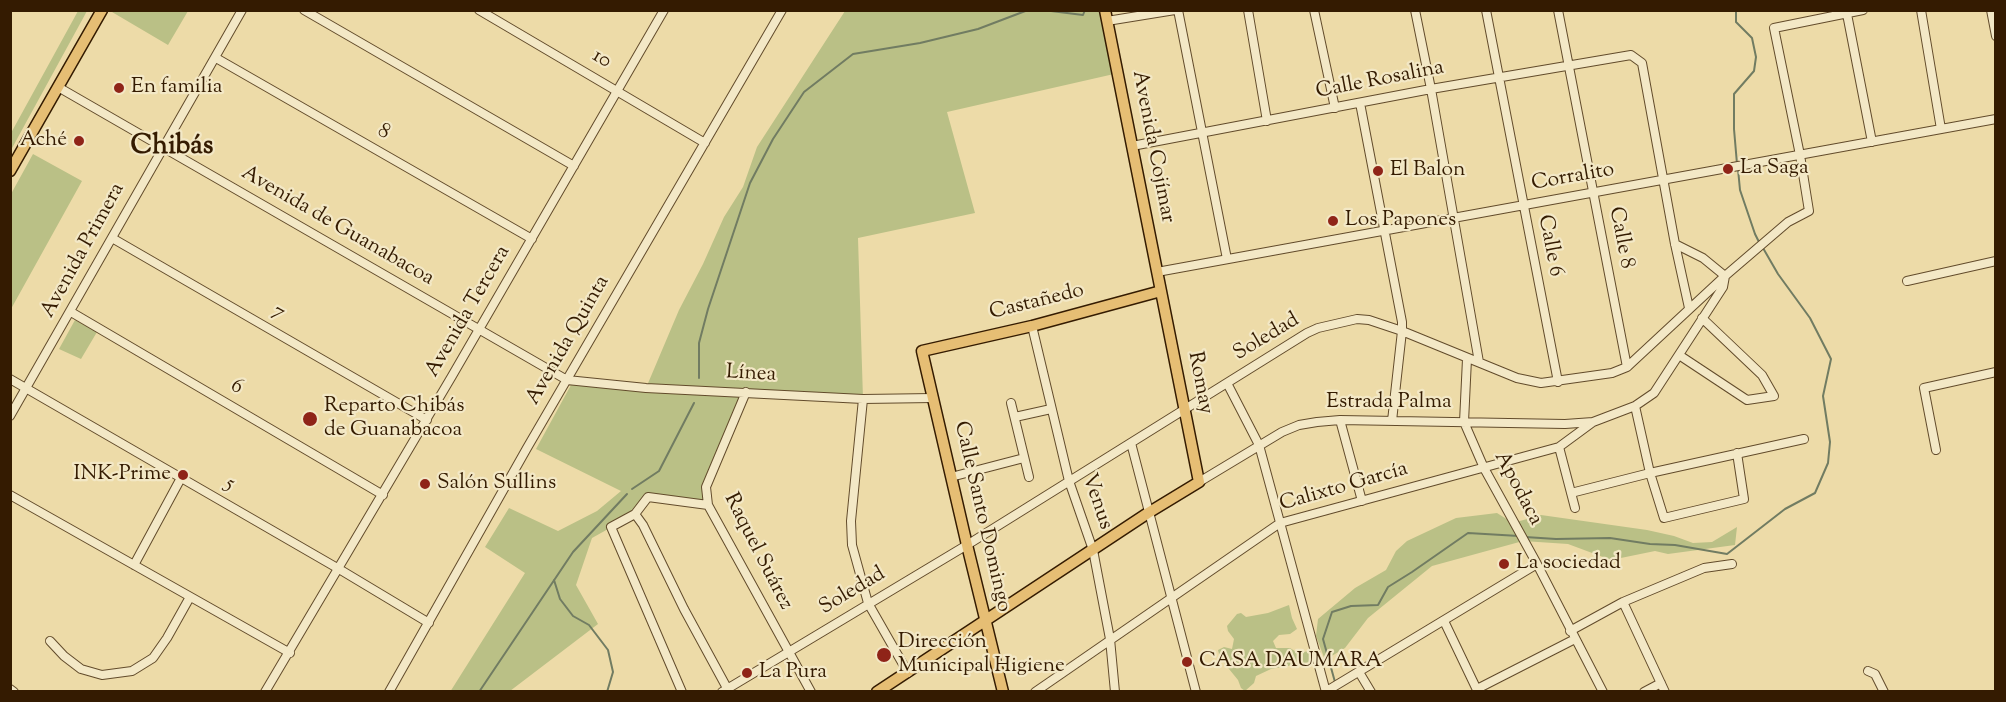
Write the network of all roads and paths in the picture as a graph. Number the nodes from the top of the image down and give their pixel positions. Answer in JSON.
{"nodes":[{"id":1,"x":102,"y":10,"type":"edge"},
{"id":2,"x":242,"y":10,"type":"edge"},
{"id":3,"x":304,"y":10,"type":"edge"},
{"id":4,"x":479,"y":10,"type":"edge"},
{"id":5,"x":782,"y":10,"type":"edge"},
{"id":6,"x":1176,"y":10,"type":"edge"},
{"id":7,"x":1248,"y":10,"type":"edge"},
{"id":8,"x":1314,"y":10,"type":"edge"},
{"id":9,"x":1415,"y":10,"type":"edge"},
{"id":10,"x":1486,"y":10,"type":"edge"},
{"id":11,"x":1558,"y":10,"type":"edge"},
{"id":12,"x":1863,"y":10,"type":"edge"},
{"id":13,"x":1921,"y":10,"type":"edge"},
{"id":14,"x":1991,"y":10,"type":"edge"},
{"id":15,"x":661,"y":11,"type":"edge"},
{"id":16,"x":1847,"y":14,"type":"junction"},
{"id":17,"x":1106,"y":16,"type":"edge"},
{"id":18,"x":1995,"y":36,"type":"edge"},
{"id":19,"x":216,"y":58,"type":"junction"},
{"id":20,"x":1569,"y":65,"type":"junction"},
{"id":21,"x":1499,"y":77,"type":"junction"},
{"id":22,"x":58,"y":87,"type":"junction"},
{"id":23,"x":1431,"y":89,"type":"junction"},
{"id":24,"x":618,"y":91,"type":"junction"},
{"id":25,"x":1360,"y":103,"type":"junction"},
{"id":26,"x":1335,"y":108,"type":"junction"},
{"id":27,"x":1995,"y":119,"type":"edge"},
{"id":28,"x":1267,"y":121,"type":"junction"},
{"id":29,"x":1941,"y":129,"type":"junction"},
{"id":30,"x":1203,"y":133,"type":"junction"},
{"id":31,"x":1872,"y":142,"type":"junction"},
{"id":32,"x":705,"y":143,"type":"junction"},
{"id":33,"x":1132,"y":146,"type":"junction"},
{"id":34,"x":164,"y":148,"type":"junction"},
{"id":35,"x":1800,"y":155,"type":"junction"},
{"id":36,"x":574,"y":166,"type":"junction"},
{"id":37,"x":10,"y":171,"type":"edge"},
{"id":38,"x":1663,"y":180,"type":"junction"},
{"id":39,"x":1593,"y":192,"type":"junction"},
{"id":40,"x":1523,"y":205,"type":"junction"},
{"id":41,"x":1453,"y":218,"type":"junction"},
{"id":42,"x":1385,"y":230,"type":"junction"},
{"id":43,"x":112,"y":238,"type":"junction"},
{"id":44,"x":532,"y":239,"type":"junction"},
{"id":45,"x":1675,"y":244,"type":"junction"},
{"id":46,"x":1227,"y":259,"type":"junction"},
{"id":47,"x":1995,"y":261,"type":"edge"},
{"id":48,"x":1157,"y":272,"type":"junction"},
{"id":49,"x":1725,"y":276,"type":"junction"},
{"id":50,"x":1906,"y":281,"type":"dead end"},
{"id":51,"x":1161,"y":291,"type":"junction"},
{"id":52,"x":1689,"y":308,"type":"junction"},
{"id":53,"x":71,"y":312,"type":"junction"},
{"id":54,"x":1702,"y":318,"type":"junction"},
{"id":55,"x":1032,"y":326,"type":"junction"},
{"id":56,"x":480,"y":329,"type":"junction"},
{"id":57,"x":1402,"y":331,"type":"junction"},
{"id":58,"x":922,"y":351,"type":"joint"},
{"id":59,"x":1679,"y":355,"type":"junction"},
{"id":60,"x":1467,"y":359,"type":"junction"},
{"id":61,"x":1479,"y":362,"type":"junction"},
{"id":62,"x":1627,"y":367,"type":"junction"},
{"id":63,"x":1995,"y":372,"type":"edge"},
{"id":64,"x":10,"y":379,"type":"edge"},
{"id":65,"x":567,"y":380,"type":"junction"},
{"id":66,"x":1558,"y":382,"type":"junction"},
{"id":67,"x":1227,"y":383,"type":"junction"},
{"id":68,"x":27,"y":389,"type":"junction"},
{"id":69,"x":746,"y":392,"type":"junction"},
{"id":70,"x":933,"y":398,"type":"junction"},
{"id":71,"x":863,"y":399,"type":"junction"},
{"id":72,"x":1011,"y":403,"type":"dead end"},
{"id":73,"x":1635,"y":406,"type":"junction"},
{"id":74,"x":1051,"y":409,"type":"junction"},
{"id":75,"x":1185,"y":411,"type":"junction"},
{"id":76,"x":10,"y":416,"type":"edge"},
{"id":77,"x":1015,"y":417,"type":"junction"},
{"id":78,"x":427,"y":420,"type":"junction"},
{"id":79,"x":1340,"y":420,"type":"junction"},
{"id":80,"x":1392,"y":421,"type":"junction"},
{"id":81,"x":1464,"y":422,"type":"junction"},
{"id":82,"x":1593,"y":422,"type":"junction"},
{"id":83,"x":1804,"y":439,"type":"dead end"},
{"id":84,"x":1131,"y":443,"type":"junction"},
{"id":85,"x":1259,"y":445,"type":"junction"},
{"id":86,"x":1559,"y":447,"type":"junction"},
{"id":87,"x":1936,"y":450,"type":"dead end"},
{"id":88,"x":1737,"y":453,"type":"junction"},
{"id":89,"x":1024,"y":458,"type":"junction"},
{"id":90,"x":1484,"y":468,"type":"junction"},
{"id":91,"x":1650,"y":473,"type":"junction"},
{"id":92,"x":951,"y":477,"type":"junction"},
{"id":93,"x":1029,"y":477,"type":"dead end"},
{"id":94,"x":181,"y":478,"type":"junction"},
{"id":95,"x":1069,"y":481,"type":"junction"},
{"id":96,"x":1199,"y":482,"type":"junction"},
{"id":97,"x":1571,"y":493,"type":"junction"},
{"id":98,"x":10,"y":495,"type":"edge"},
{"id":99,"x":383,"y":495,"type":"junction"},
{"id":100,"x":1362,"y":501,"type":"junction"},
{"id":101,"x":708,"y":505,"type":"junction"},
{"id":102,"x":1575,"y":508,"type":"dead end"},
{"id":103,"x":1148,"y":513,"type":"junction"},
{"id":104,"x":635,"y":514,"type":"junction"},
{"id":105,"x":1280,"y":523,"type":"junction"},
{"id":106,"x":967,"y":545,"type":"junction"},
{"id":107,"x":1093,"y":550,"type":"junction"},
{"id":108,"x":1537,"y":564,"type":"junction"},
{"id":109,"x":1732,"y":564,"type":"dead end"},
{"id":110,"x":134,"y":565,"type":"junction"},
{"id":111,"x":339,"y":569,"type":"junction"},
{"id":112,"x":1172,"y":596,"type":"junction"},
{"id":113,"x":190,"y":597,"type":"junction"},
{"id":114,"x":1623,"y":602,"type":"junction"},
{"id":115,"x":868,"y":603,"type":"junction"},
{"id":116,"x":986,"y":621,"type":"junction"},
{"id":117,"x":1444,"y":621,"type":"junction"},
{"id":118,"x":429,"y":623,"type":"junction"},
{"id":119,"x":1573,"y":635,"type":"junction"},
{"id":120,"x":1110,"y":639,"type":"junction"},
{"id":121,"x":50,"y":641,"type":"dead end"},
{"id":122,"x":788,"y":651,"type":"junction"},
{"id":123,"x":290,"y":653,"type":"junction"},
{"id":124,"x":1868,"y":670,"type":"dead end"},
{"id":125,"x":1359,"y":672,"type":"junction"},
{"id":126,"x":908,"y":673,"type":"junction"},
{"id":127,"x":1661,"y":683,"type":"junction"},
{"id":128,"x":724,"y":690,"type":"edge"},
{"id":129,"x":1478,"y":690,"type":"edge"},
{"id":130,"x":1326,"y":691,"type":"edge"},
{"id":131,"x":266,"y":692,"type":"edge"},
{"id":132,"x":389,"y":692,"type":"edge"},
{"id":133,"x":682,"y":692,"type":"edge"},
{"id":134,"x":811,"y":692,"type":"edge"},
{"id":135,"x":877,"y":692,"type":"edge"},
{"id":136,"x":1003,"y":692,"type":"edge"},
{"id":137,"x":1035,"y":692,"type":"edge"},
{"id":138,"x":1115,"y":692,"type":"edge"},
{"id":139,"x":1196,"y":692,"type":"edge"},
{"id":140,"x":1371,"y":692,"type":"edge"},
{"id":141,"x":1603,"y":692,"type":"edge"},
{"id":142,"x":1644,"y":692,"type":"edge"},
{"id":143,"x":1665,"y":692,"type":"edge"},
{"id":144,"x":1884,"y":692,"type":"edge"}],
"edges":[{"from":1,"to":22,"type":"main road"},
{"from":2,"to":19,"type":"street","name":"Avenida Primera"},
{"from":3,"to":36,"type":"street"},
{"from":4,"to":24,"type":"street","name":"10"},
{"from":5,"to":32,"type":"street","name":"Avenida Quinta"},
{"from":6,"to":17,"type":"street"},
{"from":6,"to":30,"type":"street"},
{"from":7,"to":28,"type":"street"},
{"from":8,"to":26,"type":"street"},
{"from":9,"to":23,"type":"street"},
{"from":10,"to":21,"type":"street","name":"Calle 6"},
{"from":11,"to":20,"type":"street","name":"Calle 8"},
{"from":12,"to":16,"type":"street"},
{"from":13,"to":29,"type":"street"},
{"from":14,"to":18,"type":"street"},
{"from":15,"to":24,"type":"street","name":"Avenida Tercera"},
{"from":16,"to":31,"type":"street"},
{"from":16,"to":35,"type":"street"},
{"from":17,"to":33,"type":"main road","name":"Avenida Cojímar"},
{"from":19,"to":34,"type":"street","name":"Avenida Primera"},
{"from":19,"to":44,"type":"street","name":"8"},
{"from":20,"to":21,"type":"street","name":"Calle Rosalina"},
{"from":20,"to":38,"type":"street","name":"Calle Rosalina"},
{"from":20,"to":39,"type":"street","name":"Calle 8"},
{"from":21,"to":23,"type":"street","name":"Calle Rosalina"},
{"from":21,"to":40,"type":"street","name":"Calle 6"},
{"from":22,"to":34,"type":"street","name":"Avenida de Guanabacoa"},
{"from":22,"to":37,"type":"main road"},
{"from":23,"to":25,"type":"street","name":"Calle Rosalina"},
{"from":23,"to":41,"type":"street"},
{"from":24,"to":32,"type":"street","name":"10"},
{"from":24,"to":36,"type":"street","name":"Avenida Tercera"},
{"from":25,"to":26,"type":"street","name":"Calle Rosalina"},
{"from":25,"to":42,"type":"street"},
{"from":26,"to":28,"type":"street","name":"Calle Rosalina"},
{"from":27,"to":29,"type":"street","name":"Corralito"},
{"from":28,"to":30,"type":"street","name":"Calle Rosalina"},
{"from":29,"to":31,"type":"street","name":"Corralito"},
{"from":30,"to":33,"type":"street","name":"Calle Rosalina"},
{"from":30,"to":46,"type":"street"},
{"from":31,"to":35,"type":"street","name":"Corralito"},
{"from":32,"to":65,"type":"street","name":"Avenida Quinta"},
{"from":33,"to":48,"type":"main road","name":"Avenida Cojímar"},
{"from":34,"to":43,"type":"street","name":"Avenida Primera"},
{"from":34,"to":56,"type":"street","name":"Avenida de Guanabacoa"},
{"from":35,"to":38,"type":"street","name":"Corralito"},
{"from":35,"to":49,"type":"street","name":"Estrada Palma"},
{"from":36,"to":44,"type":"street","name":"Avenida Tercera"},
{"from":38,"to":39,"type":"street","name":"Corralito"},
{"from":38,"to":45,"type":"street"},
{"from":39,"to":40,"type":"street","name":"Corralito"},
{"from":39,"to":62,"type":"street","name":"Calle 8"},
{"from":40,"to":41,"type":"street","name":"Corralito"},
{"from":40,"to":66,"type":"street","name":"Calle 6"},
{"from":41,"to":42,"type":"street","name":"Corralito"},
{"from":41,"to":61,"type":"street"},
{"from":42,"to":46,"type":"street","name":"Corralito"},
{"from":42,"to":57,"type":"street"},
{"from":43,"to":53,"type":"street","name":"Avenida Primera"},
{"from":43,"to":78,"type":"street","name":"7"},
{"from":44,"to":56,"type":"street","name":"Avenida Tercera"},
{"from":45,"to":49,"type":"street"},
{"from":45,"to":52,"type":"street"},
{"from":46,"to":48,"type":"street","name":"Corralito"},
{"from":47,"to":50,"type":"street"},
{"from":48,"to":51,"type":"main road","name":"Avenida Cojímar"},
{"from":49,"to":52,"type":"street","name":"Soledad"},
{"from":49,"to":54,"type":"street","name":"Estrada Palma"},
{"from":51,"to":55,"type":"main road","name":"Castañedo"},
{"from":51,"to":75,"type":"main road","name":"Romay"},
{"from":52,"to":62,"type":"street","name":"Soledad"},
{"from":53,"to":68,"type":"street","name":"Avenida Primera"},
{"from":53,"to":99,"type":"street","name":"6"},
{"from":54,"to":59,"type":"street","name":"Estrada Palma"},
{"from":54,"to":59,"type":"street"},
{"from":55,"to":58,"type":"main road","name":"Castañedo"},
{"from":55,"to":74,"type":"street","name":"Venus"},
{"from":56,"to":65,"type":"street","name":"Avenida de Guanabacoa"},
{"from":56,"to":78,"type":"street","name":"Avenida Tercera"},
{"from":57,"to":60,"type":"street","name":"Soledad"},
{"from":57,"to":67,"type":"street","name":"Soledad"},
{"from":57,"to":80,"type":"street"},
{"from":58,"to":70,"type":"main road","name":"Calle Santo Domingo"},
{"from":59,"to":73,"type":"street","name":"Estrada Palma"},
{"from":60,"to":61,"type":"street","name":"Soledad"},
{"from":60,"to":81,"type":"street","name":"Apodaca"},
{"from":61,"to":66,"type":"street","name":"Soledad"},
{"from":62,"to":66,"type":"street","name":"Soledad"},
{"from":63,"to":87,"type":"street"},
{"from":64,"to":68,"type":"street","name":"5"},
{"from":65,"to":69,"type":"street","name":"Línea"},
{"from":65,"to":118,"type":"street","name":"Avenida Quinta"},
{"from":67,"to":75,"type":"street","name":"Soledad"},
{"from":67,"to":85,"type":"street"},
{"from":68,"to":76,"type":"street","name":"Avenida Primera"},
{"from":68,"to":94,"type":"street","name":"5"},
{"from":69,"to":71,"type":"street","name":"Línea"},
{"from":69,"to":101,"type":"street","name":"Raquel Suárez"},
{"from":70,"to":71,"type":"street","name":"Línea"},
{"from":70,"to":92,"type":"main road","name":"Calle Santo Domingo"},
{"from":71,"to":115,"type":"street"},
{"from":72,"to":77,"type":"street"},
{"from":73,"to":82,"type":"street","name":"Estrada Palma"},
{"from":73,"to":91,"type":"street"},
{"from":74,"to":77,"type":"street"},
{"from":74,"to":95,"type":"street","name":"Venus"},
{"from":75,"to":84,"type":"street","name":"Soledad"},
{"from":75,"to":96,"type":"main road","name":"Romay"},
{"from":77,"to":89,"type":"street"},
{"from":78,"to":99,"type":"street","name":"Avenida Tercera"},
{"from":79,"to":80,"type":"street","name":"Estrada Palma"},
{"from":79,"to":85,"type":"street","name":"Estrada Palma"},
{"from":79,"to":100,"type":"street"},
{"from":80,"to":81,"type":"street","name":"Estrada Palma"},
{"from":81,"to":82,"type":"street","name":"Estrada Palma"},
{"from":81,"to":90,"type":"street","name":"Apodaca"},
{"from":82,"to":86,"type":"street","name":"Calixto García"},
{"from":83,"to":88,"type":"street"},
{"from":84,"to":95,"type":"street","name":"Soledad"},
{"from":84,"to":103,"type":"street"},
{"from":85,"to":96,"type":"street","name":"Estrada Palma"},
{"from":85,"to":105,"type":"street"},
{"from":86,"to":90,"type":"street","name":"Calixto García"},
{"from":86,"to":97,"type":"street"},
{"from":88,"to":91,"type":"street"},
{"from":88,"to":91,"type":"street"},
{"from":89,"to":92,"type":"street"},
{"from":89,"to":93,"type":"street"},
{"from":90,"to":100,"type":"street","name":"Calixto García"},
{"from":90,"to":108,"type":"street","name":"Apodaca"},
{"from":91,"to":97,"type":"street"},
{"from":92,"to":106,"type":"main road","name":"Calle Santo Domingo"},
{"from":94,"to":110,"type":"street"},
{"from":94,"to":111,"type":"street","name":"5"},
{"from":95,"to":106,"type":"street","name":"Soledad"},
{"from":95,"to":107,"type":"street","name":"Venus"},
{"from":96,"to":103,"type":"main road","name":"Estrada Palma"},
{"from":97,"to":102,"type":"street"},
{"from":98,"to":110,"type":"street"},
{"from":99,"to":111,"type":"street","name":"Avenida Tercera"},
{"from":100,"to":105,"type":"street","name":"Calixto García"},
{"from":101,"to":104,"type":"street"},
{"from":101,"to":122,"type":"street","name":"Raquel Suárez"},
{"from":103,"to":107,"type":"main road","name":"Estrada Palma"},
{"from":103,"to":112,"type":"street"},
{"from":104,"to":128,"type":"street"},
{"from":104,"to":133,"type":"street"},
{"from":105,"to":112,"type":"street","name":"Calixto García"},
{"from":105,"to":130,"type":"street"},
{"from":106,"to":115,"type":"street","name":"Soledad"},
{"from":106,"to":116,"type":"main road","name":"Calle Santo Domingo"},
{"from":107,"to":116,"type":"main road","name":"Estrada Palma"},
{"from":107,"to":120,"type":"street","name":"Venus"},
{"from":108,"to":117,"type":"street"},
{"from":108,"to":119,"type":"street","name":"Apodaca"},
{"from":109,"to":114,"type":"street"},
{"from":110,"to":113,"type":"street"},
{"from":111,"to":118,"type":"street","name":"5"},
{"from":111,"to":123,"type":"street","name":"Avenida Tercera"},
{"from":112,"to":120,"type":"street","name":"Calixto García"},
{"from":112,"to":139,"type":"street"},
{"from":113,"to":121,"type":"street"},
{"from":113,"to":123,"type":"street"},
{"from":114,"to":119,"type":"street"},
{"from":114,"to":127,"type":"street"},
{"from":115,"to":122,"type":"street","name":"Soledad"},
{"from":115,"to":126,"type":"street"},
{"from":116,"to":126,"type":"main road","name":"Estrada Palma"},
{"from":116,"to":136,"type":"main road","name":"Calle Santo Domingo"},
{"from":117,"to":125,"type":"street"},
{"from":117,"to":129,"type":"street"},
{"from":118,"to":132,"type":"street","name":"Avenida Quinta"},
{"from":119,"to":129,"type":"street"},
{"from":119,"to":141,"type":"street","name":"Apodaca"},
{"from":120,"to":137,"type":"street","name":"Calixto García"},
{"from":120,"to":138,"type":"street","name":"Venus"},
{"from":122,"to":128,"type":"street","name":"Soledad"},
{"from":122,"to":134,"type":"street","name":"Raquel Suárez"},
{"from":123,"to":131,"type":"street","name":"Avenida Tercera"},
{"from":124,"to":144,"type":"street"},
{"from":125,"to":130,"type":"street"},
{"from":125,"to":140,"type":"street"},
{"from":126,"to":135,"type":"main road","name":"Estrada Palma"},
{"from":127,"to":142,"type":"street"},
{"from":127,"to":143,"type":"street"}]}
